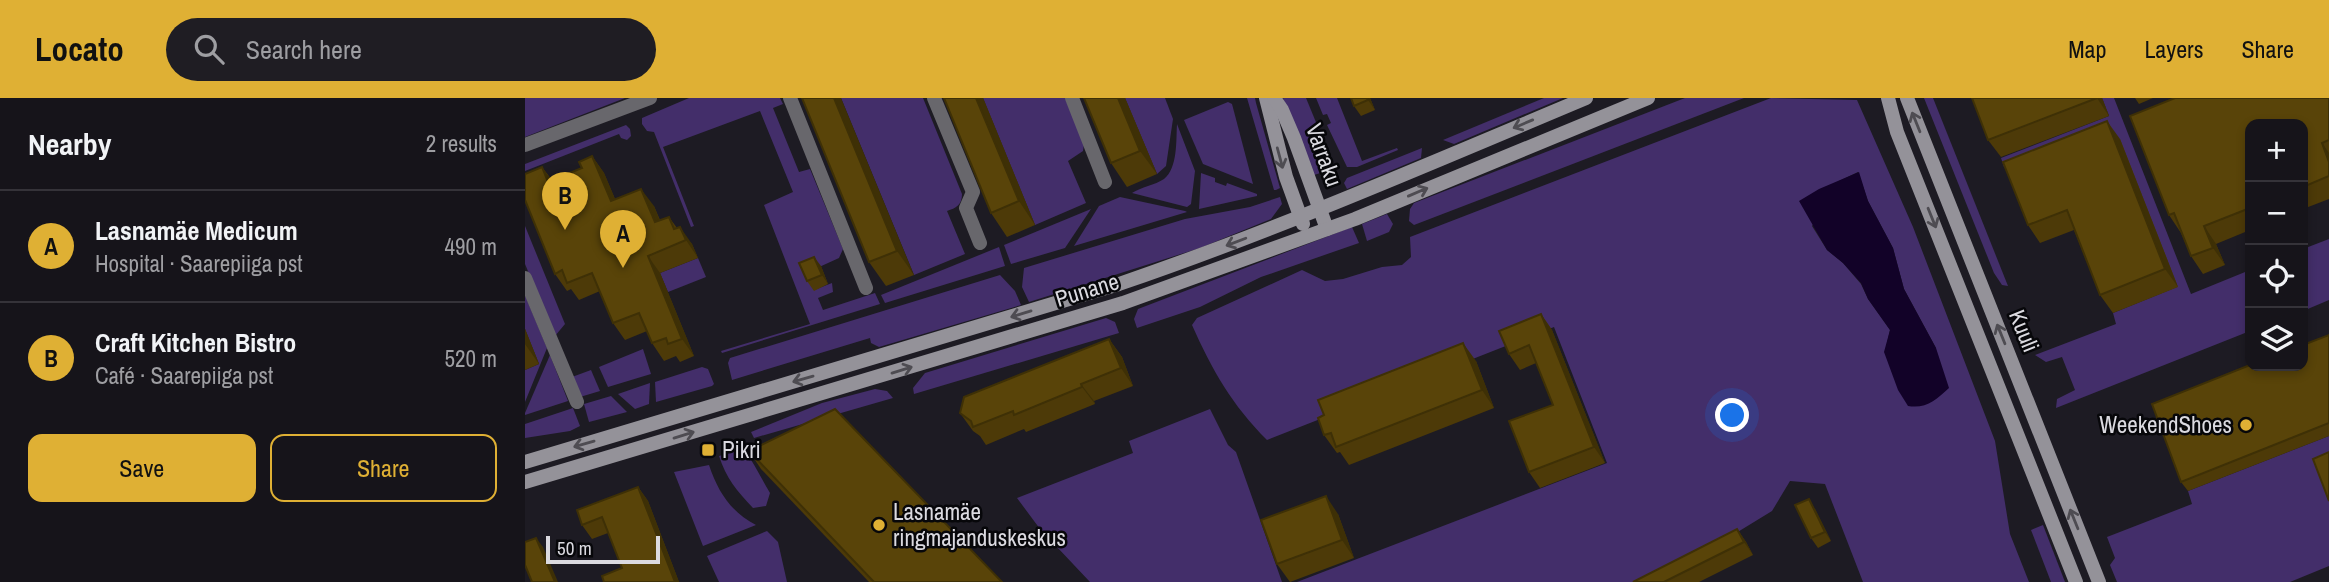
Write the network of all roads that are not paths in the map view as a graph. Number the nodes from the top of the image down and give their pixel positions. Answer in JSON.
{"nodes":[{"id":1,"x":650,"y":98,"type":"edge"},
{"id":2,"x":790,"y":98,"type":"edge"},
{"id":3,"x":934,"y":98,"type":"edge"},
{"id":4,"x":1072,"y":98,"type":"edge"},
{"id":5,"x":1266,"y":98,"type":"edge"},
{"id":6,"x":1274,"y":98,"type":"edge"},
{"id":7,"x":1586,"y":98,"type":"edge"},
{"id":8,"x":1648,"y":98,"type":"edge"},
{"id":9,"x":1877,"y":98,"type":"edge"},
{"id":10,"x":1888,"y":98,"type":"edge"},
{"id":11,"x":1907,"y":98,"type":"edge"},
{"id":12,"x":1898,"y":132,"type":"junction"},
{"id":13,"x":525,"y":145,"type":"edge"},
{"id":14,"x":1105,"y":182,"type":"dead end"},
{"id":15,"x":1320,"y":209,"type":"junction"},
{"id":16,"x":1300,"y":217,"type":"junction"},
{"id":17,"x":1327,"y":229,"type":"junction"},
{"id":18,"x":1307,"y":236,"type":"junction"},
{"id":19,"x":980,"y":243,"type":"dead end"},
{"id":20,"x":525,"y":278,"type":"edge"},
{"id":21,"x":866,"y":288,"type":"dead end"},
{"id":22,"x":577,"y":402,"type":"dead end"},
{"id":23,"x":525,"y":462,"type":"edge"},
{"id":24,"x":525,"y":482,"type":"edge"},
{"id":25,"x":2076,"y":582,"type":"edge"},
{"id":26,"x":2099,"y":582,"type":"edge"}],
"edges":[{"from":1,"to":13,"type":"street"},
{"from":2,"to":21,"type":"street"},
{"from":3,"to":19,"type":"street"},
{"from":4,"to":14,"type":"street"},
{"from":5,"to":16,"type":"main road","name":"Varraku","one_way":true},
{"from":6,"to":15,"type":"main road","name":"Varraku"},
{"from":7,"to":15,"type":"main road","name":"Punane","one_way":true},
{"from":17,"to":8,"type":"main road","name":"Punane","one_way":true},
{"from":9,"to":12,"type":"main road"},
{"from":10,"to":12,"type":"main road","name":"Kuuli"},
{"from":26,"to":11,"type":"main road","name":"Kuuli","one_way":true},
{"from":12,"to":25,"type":"main road","name":"Kuuli","one_way":true},
{"from":15,"to":16,"type":"main road","name":"Punane"},
{"from":15,"to":17,"type":"main road","name":"Varraku"},
{"from":16,"to":18,"type":"main road","name":"Varraku"},
{"from":16,"to":23,"type":"main road","name":"Punane","one_way":true},
{"from":17,"to":18,"type":"main road","name":"Punane"},
{"from":24,"to":18,"type":"main road","name":"Punane","one_way":true},
{"from":20,"to":22,"type":"street"}]}
